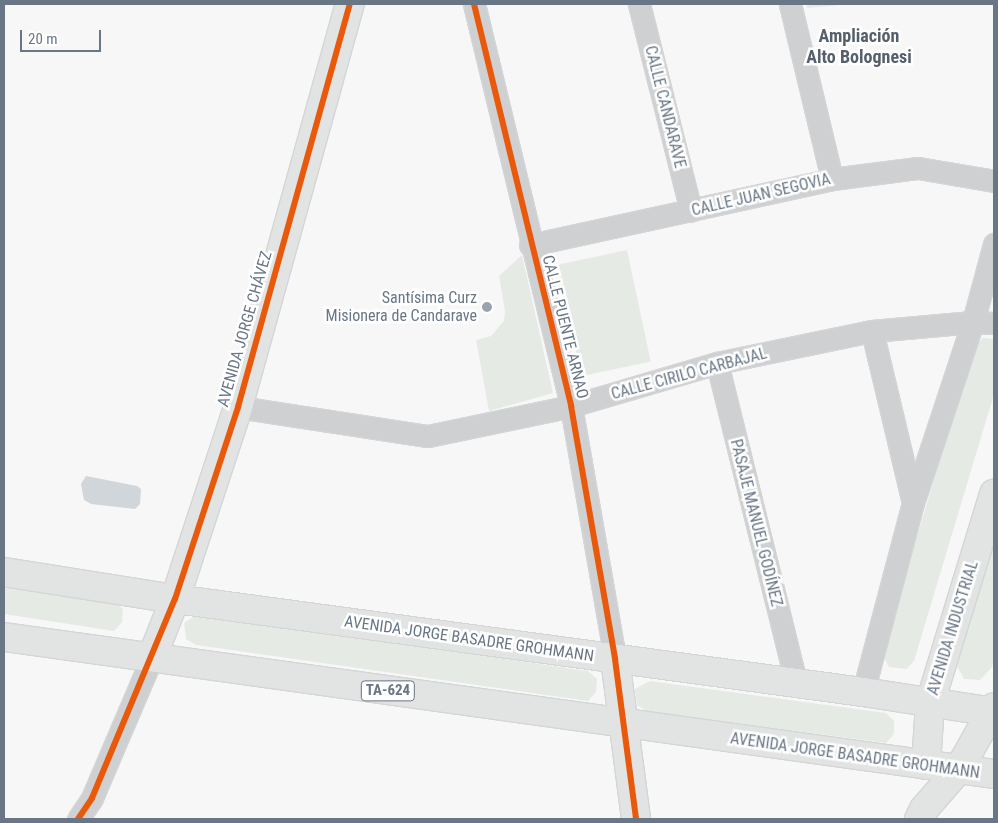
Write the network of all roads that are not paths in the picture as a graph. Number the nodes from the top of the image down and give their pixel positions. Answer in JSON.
{"nodes":[{"id":1,"x":350,"y":4,"type":"edge"},
{"id":2,"x":474,"y":4,"type":"edge"},
{"id":3,"x":639,"y":4,"type":"edge"},
{"id":4,"x":790,"y":4,"type":"edge"},
{"id":5,"x":832,"y":179,"type":"junction"},
{"id":6,"x":994,"y":181,"type":"edge"},
{"id":7,"x":691,"y":211,"type":"junction"},
{"id":8,"x":994,"y":244,"type":"edge"},
{"id":9,"x":530,"y":245,"type":"junction"},
{"id":10,"x":973,"y":322,"type":"junction"},
{"id":11,"x":994,"y":324,"type":"edge"},
{"id":12,"x":872,"y":331,"type":"junction"},
{"id":13,"x":717,"y":363,"type":"junction"},
{"id":14,"x":570,"y":406,"type":"junction"},
{"id":15,"x":238,"y":407,"type":"junction"},
{"id":16,"x":994,"y":494,"type":"edge"},
{"id":17,"x":913,"y":503,"type":"junction"},
{"id":18,"x":4,"y":572,"type":"edge"},
{"id":19,"x":175,"y":599,"type":"junction"},
{"id":20,"x":4,"y":637,"type":"edge"},
{"id":21,"x":152,"y":657,"type":"junction"},
{"id":22,"x":615,"y":659,"type":"junction"},
{"id":23,"x":796,"y":683,"type":"junction"},
{"id":24,"x":862,"y":692,"type":"junction"},
{"id":25,"x":930,"y":703,"type":"junction"},
{"id":26,"x":994,"y":710,"type":"edge"},
{"id":27,"x":624,"y":724,"type":"junction"},
{"id":28,"x":926,"y":765,"type":"junction"},
{"id":29,"x":958,"y":769,"type":"junction"},
{"id":30,"x":994,"y":774,"type":"edge"},
{"id":31,"x":78,"y":819,"type":"edge"},
{"id":32,"x":636,"y":819,"type":"edge"},
{"id":33,"x":919,"y":819,"type":"edge"}],
"edges":[{"from":1,"to":15,"type":"main road","name":"AVENIDA JORGE CHÁVEZ"},
{"from":2,"to":9,"type":"street","name":"CALLE PUENTE ARNAO"},
{"from":3,"to":7,"type":"street","name":"CALLE CANDARAVE"},
{"from":4,"to":5,"type":"street"},
{"from":5,"to":6,"type":"street","name":"CALLE JUAN SEGOVIA"},
{"from":5,"to":7,"type":"street","name":"CALLE JUAN SEGOVIA"},
{"from":7,"to":9,"type":"street","name":"CALLE JUAN SEGOVIA"},
{"from":8,"to":10,"type":"street"},
{"from":9,"to":14,"type":"street","name":"CALLE PUENTE ARNAO"},
{"from":10,"to":11,"type":"street","name":"CALLE CIRILO CARBAJAL"},
{"from":10,"to":12,"type":"street","name":"CALLE CIRILO CARBAJAL"},
{"from":10,"to":17,"type":"street"},
{"from":12,"to":13,"type":"street","name":"CALLE CIRILO CARBAJAL"},
{"from":12,"to":17,"type":"street"},
{"from":13,"to":14,"type":"street","name":"CALLE CIRILO CARBAJAL"},
{"from":13,"to":23,"type":"street","name":"PASAJE MANUEL GODÍNEZ"},
{"from":14,"to":15,"type":"street","name":"CALLE CIRILO CARBAJAL"},
{"from":14,"to":22,"type":"street","name":"CALLE PUENTE ARNAO"},
{"from":15,"to":19,"type":"main road","name":"AVENIDA JORGE CHÁVEZ"},
{"from":16,"to":25,"type":"main road","name":"AVENIDA INDUSTRIAL"},
{"from":17,"to":24,"type":"street"},
{"from":18,"to":19,"type":"main road","name":"AVENIDA JORGE BASADRE GROHMANN"},
{"from":19,"to":21,"type":"main road","name":"AVENIDA JORGE CHÁVEZ"},
{"from":19,"to":22,"type":"main road","name":"AVENIDA JORGE BASADRE GROHMANN"},
{"from":20,"to":21,"type":"main road","name":"AVENIDA JORGE BASADRE GROHMANN","number":"TA-624"},
{"from":21,"to":27,"type":"main road","name":"AVENIDA JORGE BASADRE GROHMANN","number":"TA-624"},
{"from":21,"to":31,"type":"street"},
{"from":22,"to":23,"type":"main road","name":"AVENIDA JORGE BASADRE GROHMANN"},
{"from":22,"to":27,"type":"main road"},
{"from":23,"to":24,"type":"main road","name":"AVENIDA JORGE BASADRE GROHMANN"},
{"from":24,"to":25,"type":"main road","name":"AVENIDA JORGE BASADRE GROHMANN"},
{"from":25,"to":26,"type":"main road","name":"AVENIDA JORGE BASADRE GROHMANN"},
{"from":25,"to":28,"type":"main road","name":"AVENIDA INDUSTRIAL"},
{"from":26,"to":29,"type":"main road"},
{"from":27,"to":28,"type":"main road","name":"AVENIDA JORGE BASADRE GROHMANN","number":"TA-624"},
{"from":27,"to":32,"type":"main road"},
{"from":28,"to":29,"type":"main road","name":"AVENIDA JORGE BASADRE GROHMANN","number":"TA-624"},
{"from":29,"to":30,"type":"main road","name":"AVENIDA JORGE BASADRE GROHMANN","number":"TA-624"},
{"from":29,"to":33,"type":"main road"}]}
